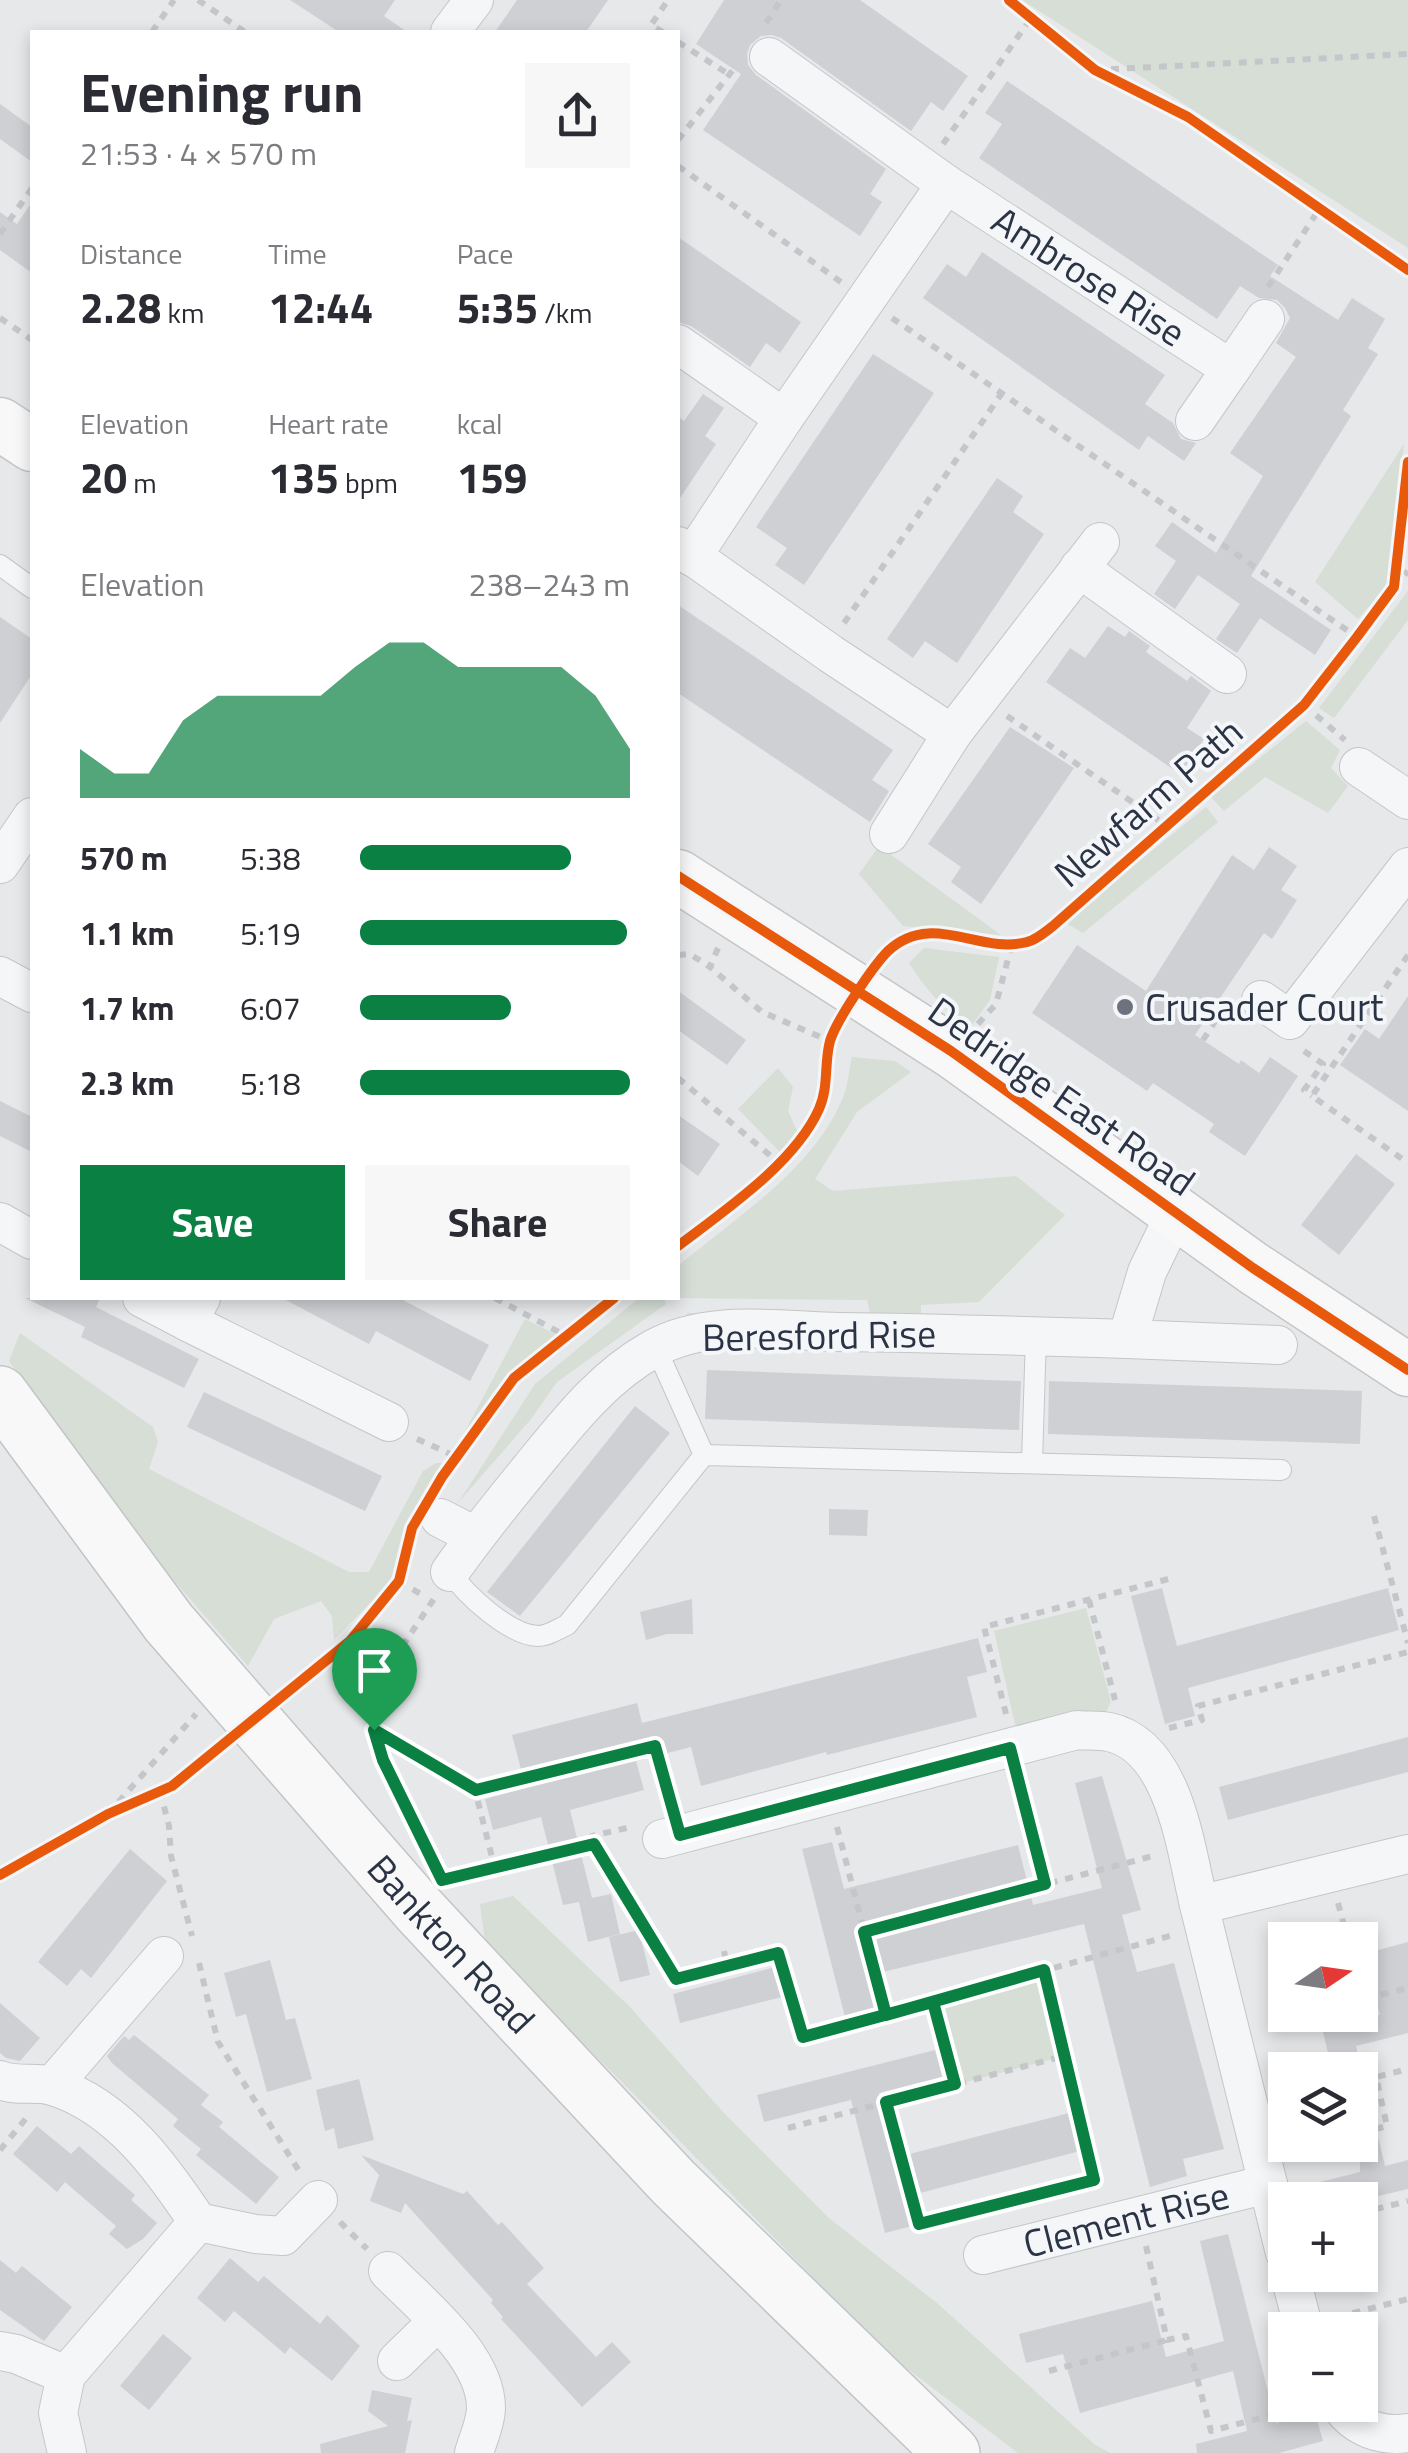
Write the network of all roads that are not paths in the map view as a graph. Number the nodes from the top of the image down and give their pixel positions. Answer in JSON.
{"nodes":[{"id":1,"x":758,"y":48,"type":"road end"},
{"id":2,"x":936,"y":176,"type":"junction"},
{"id":3,"x":1265,"y":319,"type":"road end"},
{"id":4,"x":680,"y":345,"type":"edge"},
{"id":5,"x":1231,"y":369,"type":"junction"},
{"id":6,"x":784,"y":418,"type":"junction"},
{"id":7,"x":1195,"y":421,"type":"dead end"},
{"id":8,"x":0,"y":424,"type":"edge"},
{"id":9,"x":30,"y":444,"type":"edge"},
{"id":10,"x":685,"y":552,"type":"edge"},
{"id":11,"x":0,"y":565,"type":"edge"},
{"id":12,"x":30,"y":587,"type":"edge"},
{"id":13,"x":1226,"y":674,"type":"dead end"},
{"id":14,"x":952,"y":734,"type":"junction"},
{"id":15,"x":1360,"y":766,"type":"road end"},
{"id":16,"x":1408,"y":800,"type":"edge"},
{"id":17,"x":30,"y":820,"type":"edge"},
{"id":18,"x":889,"y":834,"type":"dead end"},
{"id":19,"x":0,"y":864,"type":"edge"},
{"id":20,"x":1408,"y":866,"type":"edge"},
{"id":21,"x":680,"y":877,"type":"edge"},
{"id":22,"x":0,"y":976,"type":"edge"},
{"id":23,"x":30,"y":992,"type":"edge"},
{"id":24,"x":1261,"y":1000,"type":"dead end"},
{"id":25,"x":1176,"y":1212,"type":"junction"},
{"id":26,"x":0,"y":1222,"type":"edge"},
{"id":27,"x":30,"y":1239,"type":"edge"},
{"id":28,"x":151,"y":1300,"type":"edge"},
{"id":29,"x":195,"y":1310,"type":"edge"},
{"id":30,"x":1036,"y":1336,"type":"junction"},
{"id":31,"x":1127,"y":1339,"type":"junction"},
{"id":32,"x":1278,"y":1345,"type":"dead end"},
{"id":33,"x":656,"y":1348,"type":"junction"},
{"id":34,"x":1401,"y":1352,"type":"edge"},
{"id":35,"x":0,"y":1394,"type":"edge"},
{"id":36,"x":389,"y":1422,"type":"road end"},
{"id":37,"x":704,"y":1455,"type":"junction"},
{"id":38,"x":1032,"y":1462,"type":"junction"},
{"id":39,"x":1281,"y":1470,"type":"dead end"},
{"id":40,"x":440,"y":1518,"type":"dead end"},
{"id":41,"x":475,"y":1536,"type":"junction"},
{"id":42,"x":450,"y":1572,"type":"joint"},
{"id":43,"x":671,"y":1837,"type":"road end"},
{"id":44,"x":1408,"y":1854,"type":"edge"},
{"id":45,"x":1202,"y":1916,"type":"junction"},
{"id":46,"x":164,"y":1956,"type":"dead end"},
{"id":47,"x":0,"y":2080,"type":"edge"},
{"id":48,"x":52,"y":2086,"type":"junction"},
{"id":49,"x":1268,"y":2184,"type":"joint"},
{"id":50,"x":318,"y":2200,"type":"road end"},
{"id":51,"x":198,"y":2222,"type":"junction"},
{"id":52,"x":983,"y":2255,"type":"dead end"},
{"id":53,"x":388,"y":2271,"type":"road end"},
{"id":54,"x":437,"y":2322,"type":"junction"},
{"id":55,"x":0,"y":2351,"type":"edge"},
{"id":56,"x":398,"y":2361,"type":"dead end"},
{"id":57,"x":66,"y":2375,"type":"junction"},
{"id":58,"x":1360,"y":2422,"type":"edge"},
{"id":59,"x":1397,"y":2435,"type":"edge"},
{"id":60,"x":67,"y":2453,"type":"edge"},
{"id":61,"x":474,"y":2453,"type":"edge"},
{"id":62,"x":952,"y":2453,"type":"edge"}],
"edges":[{"from":1,"to":2,"type":"street","name":"Ambrose Rise"},
{"from":2,"to":5,"type":"street","name":"Ambrose Rise"},
{"from":2,"to":6,"type":"street"},
{"from":3,"to":5,"type":"street"},
{"from":4,"to":6,"type":"street"},
{"from":5,"to":7,"type":"street"},
{"from":6,"to":10,"type":"street"},
{"from":8,"to":9,"type":"street"},
{"from":10,"to":14,"type":"street"},
{"from":11,"to":12,"type":"lane"},
{"from":13,"to":14,"type":"street"},
{"from":14,"to":18,"type":"street"},
{"from":15,"to":16,"type":"street"},
{"from":17,"to":19,"type":"street"},
{"from":20,"to":24,"type":"street"},
{"from":21,"to":25,"type":"street","name":"Dedridge East Road"},
{"from":22,"to":23,"type":"street"},
{"from":25,"to":31,"type":"street"},
{"from":25,"to":34,"type":"street","name":"Dedridge East Road"},
{"from":26,"to":27,"type":"street"},
{"from":28,"to":29,"type":"street"},
{"from":29,"to":36,"type":"street"},
{"from":30,"to":31,"type":"street","name":"Beresford Rise"},
{"from":30,"to":33,"type":"street","name":"Beresford Rise"},
{"from":30,"to":38,"type":"lane"},
{"from":31,"to":32,"type":"street","name":"Beresford Rise"},
{"from":33,"to":37,"type":"lane"},
{"from":33,"to":41,"type":"street","name":"Beresford Rise"},
{"from":35,"to":62,"type":"main road","name":"Bankton Road"},
{"from":37,"to":38,"type":"lane"},
{"from":37,"to":42,"type":"lane"},
{"from":38,"to":39,"type":"lane"},
{"from":40,"to":41,"type":"street"},
{"from":41,"to":42,"type":"street","name":"Beresford Rise"},
{"from":43,"to":45,"type":"street","name":"Clement Rise"},
{"from":44,"to":45,"type":"street"},
{"from":45,"to":49,"type":"street","name":"Clement Rise"},
{"from":46,"to":48,"type":"street"},
{"from":47,"to":48,"type":"street"},
{"from":48,"to":51,"type":"street"},
{"from":49,"to":52,"type":"street","name":"Clement Rise"},
{"from":50,"to":51,"type":"street"},
{"from":51,"to":57,"type":"street"},
{"from":53,"to":54,"type":"street"},
{"from":54,"to":56,"type":"street"},
{"from":54,"to":61,"type":"street"},
{"from":55,"to":57,"type":"street"},
{"from":57,"to":60,"type":"street"},
{"from":58,"to":59,"type":"street"}]}
